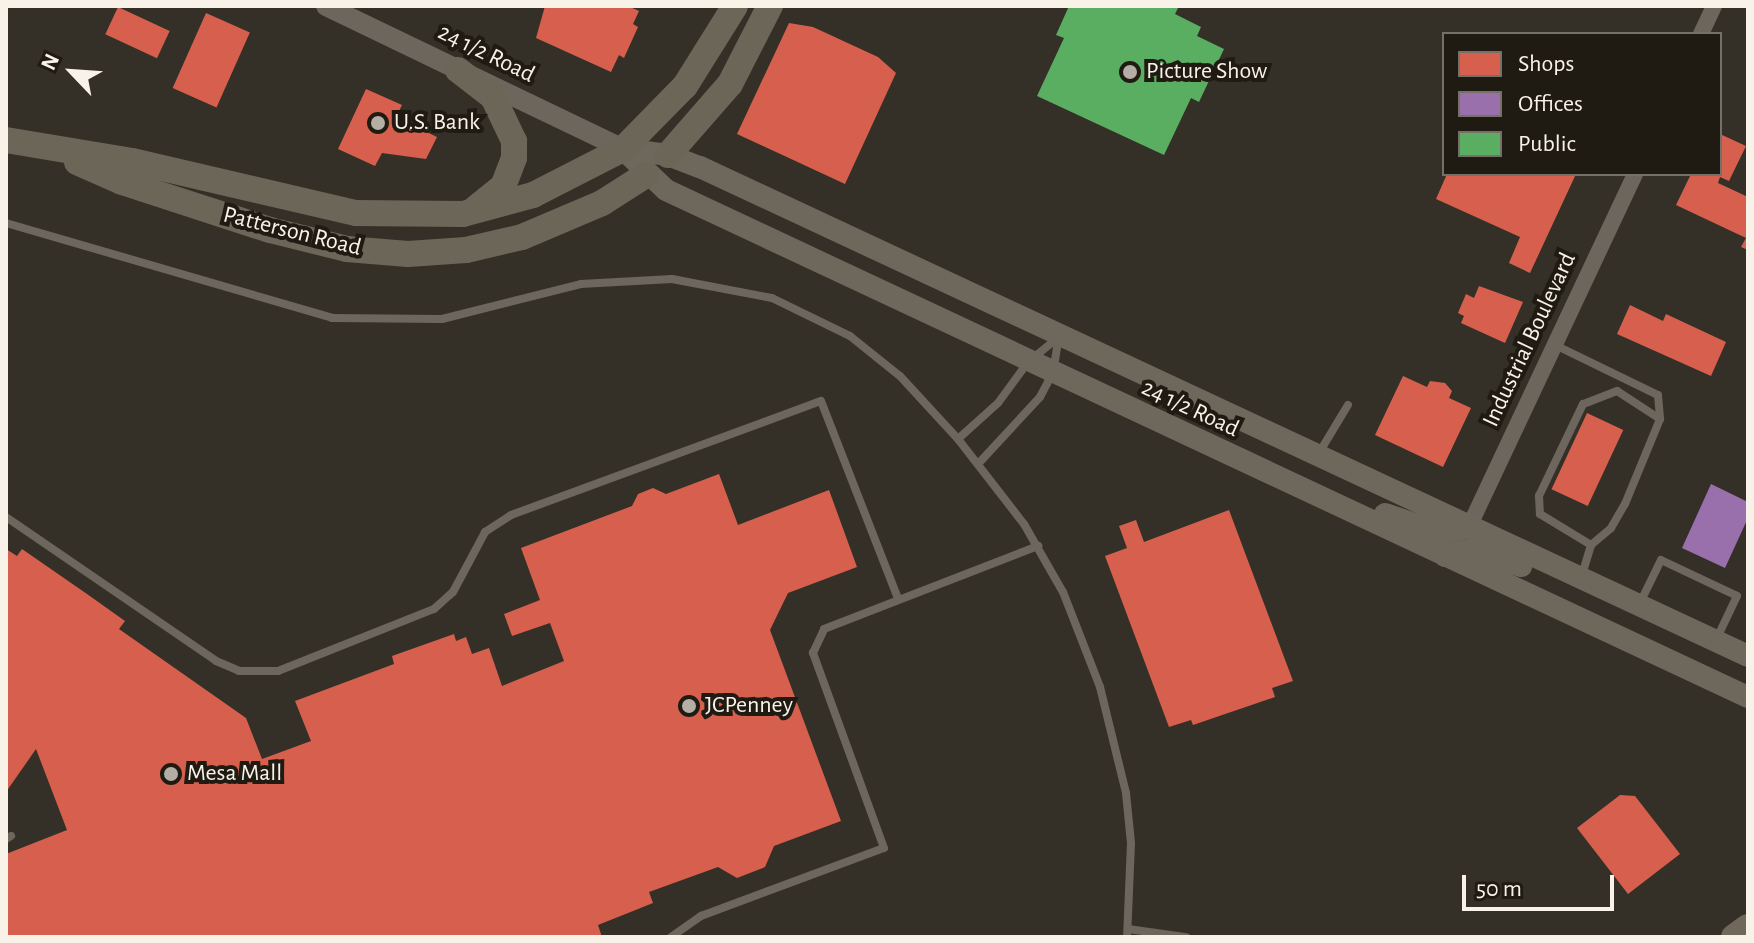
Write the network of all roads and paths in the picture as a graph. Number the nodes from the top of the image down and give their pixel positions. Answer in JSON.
{"nodes":[{"id":1,"x":326,"y":6,"type":"edge"},
{"id":2,"x":735,"y":6,"type":"edge"},
{"id":3,"x":770,"y":6,"type":"edge"},
{"id":4,"x":1714,"y":6,"type":"edge"},
{"id":5,"x":1702,"y":32,"type":"edge"},
{"id":6,"x":458,"y":70,"type":"junction"},
{"id":7,"x":6,"y":140,"type":"edge"},
{"id":8,"x":623,"y":149,"type":"junction"},
{"id":9,"x":56,"y":152,"type":"junction"},
{"id":10,"x":668,"y":155,"type":"junction"},
{"id":11,"x":646,"y":175,"type":"junction"},
{"id":12,"x":1634,"y":176,"type":"edge"},
{"id":13,"x":463,"y":214,"type":"junction"},
{"id":14,"x":6,"y":223,"type":"edge"},
{"id":15,"x":1059,"y":337,"type":"junction"},
{"id":16,"x":1555,"y":345,"type":"junction"},
{"id":17,"x":1028,"y":362,"type":"junction"},
{"id":18,"x":1053,"y":373,"type":"junction"},
{"id":19,"x":1348,"y":405,"type":"dead end"},
{"id":20,"x":1660,"y":419,"type":"junction"},
{"id":21,"x":958,"y":439,"type":"junction"},
{"id":22,"x":1317,"y":457,"type":"junction"},
{"id":23,"x":978,"y":464,"type":"junction"},
{"id":24,"x":1322,"y":499,"type":"junction"},
{"id":25,"x":6,"y":517,"type":"edge"},
{"id":26,"x":1469,"y":527,"type":"junction"},
{"id":27,"x":1591,"y":545,"type":"junction"},
{"id":28,"x":1038,"y":546,"type":"junction"},
{"id":29,"x":1445,"y":556,"type":"junction"},
{"id":30,"x":1581,"y":579,"type":"junction"},
{"id":31,"x":898,"y":599,"type":"junction"},
{"id":32,"x":1639,"y":606,"type":"junction"},
{"id":33,"x":1715,"y":641,"type":"junction"},
{"id":34,"x":1748,"y":656,"type":"edge"},
{"id":35,"x":1748,"y":697,"type":"edge"},
{"id":36,"x":1748,"y":927,"type":"edge"},
{"id":37,"x":1128,"y":933,"type":"edge"},
{"id":38,"x":671,"y":937,"type":"edge"},
{"id":39,"x":1186,"y":937,"type":"edge"},
{"id":40,"x":1734,"y":937,"type":"edge"}],
"edges":[{"from":1,"to":6,"type":"street","name":"24 1/2 Road"},
{"from":2,"to":8,"type":"main road","name":"Patterson Road"},
{"from":3,"to":10,"type":"main road","name":"Patterson Road"},
{"from":4,"to":5,"type":"street"},
{"from":6,"to":8,"type":"street","name":"24 1/2 Road"},
{"from":6,"to":13,"type":"main road"},
{"from":7,"to":9,"type":"main road","name":"Patterson Road"},
{"from":8,"to":10,"type":"main road","name":"24 1/2 Road"},
{"from":8,"to":11,"type":"main road","name":"24 1/2 Road"},
{"from":8,"to":13,"type":"main road","name":"Patterson Road"},
{"from":9,"to":11,"type":"main road","name":"Patterson Road"},
{"from":9,"to":13,"type":"main road","name":"Patterson Road"},
{"from":10,"to":11,"type":"main road","name":"Patterson Road"},
{"from":10,"to":15,"type":"main road","name":"24 1/2 Road"},
{"from":11,"to":17,"type":"main road","name":"24 1/2 Road"},
{"from":12,"to":16,"type":"street","name":"Industrial Boulevard"},
{"from":14,"to":21,"type":"lane"},
{"from":15,"to":17,"type":"lane"},
{"from":15,"to":18,"type":"lane"},
{"from":15,"to":22,"type":"main road","name":"24 1/2 Road"},
{"from":16,"to":20,"type":"lane"},
{"from":16,"to":26,"type":"street","name":"Industrial Boulevard"},
{"from":17,"to":18,"type":"main road","name":"24 1/2 Road"},
{"from":17,"to":21,"type":"lane"},
{"from":18,"to":23,"type":"lane"},
{"from":18,"to":24,"type":"main road","name":"24 1/2 Road"},
{"from":19,"to":22,"type":"lane"},
{"from":20,"to":27,"type":"lane"},
{"from":20,"to":27,"type":"lane"},
{"from":21,"to":23,"type":"lane"},
{"from":22,"to":26,"type":"main road","name":"24 1/2 Road"},
{"from":23,"to":28,"type":"lane"},
{"from":24,"to":26,"type":"main road"},
{"from":24,"to":29,"type":"main road","name":"24 1/2 Road"},
{"from":25,"to":31,"type":"lane"},
{"from":26,"to":30,"type":"main road","name":"24 1/2 Road"},
{"from":27,"to":30,"type":"lane"},
{"from":28,"to":31,"type":"lane"},
{"from":28,"to":37,"type":"lane"},
{"from":29,"to":30,"type":"main road"},
{"from":29,"to":35,"type":"main road","name":"24 1/2 Road"},
{"from":30,"to":32,"type":"main road","name":"24 1/2 Road"},
{"from":31,"to":38,"type":"lane"},
{"from":32,"to":33,"type":"main road","name":"24 1/2 Road"},
{"from":32,"to":33,"type":"lane"},
{"from":33,"to":34,"type":"main road","name":"24 1/2 Road"},
{"from":36,"to":40,"type":"highway"},
{"from":37,"to":39,"type":"lane"}]}
